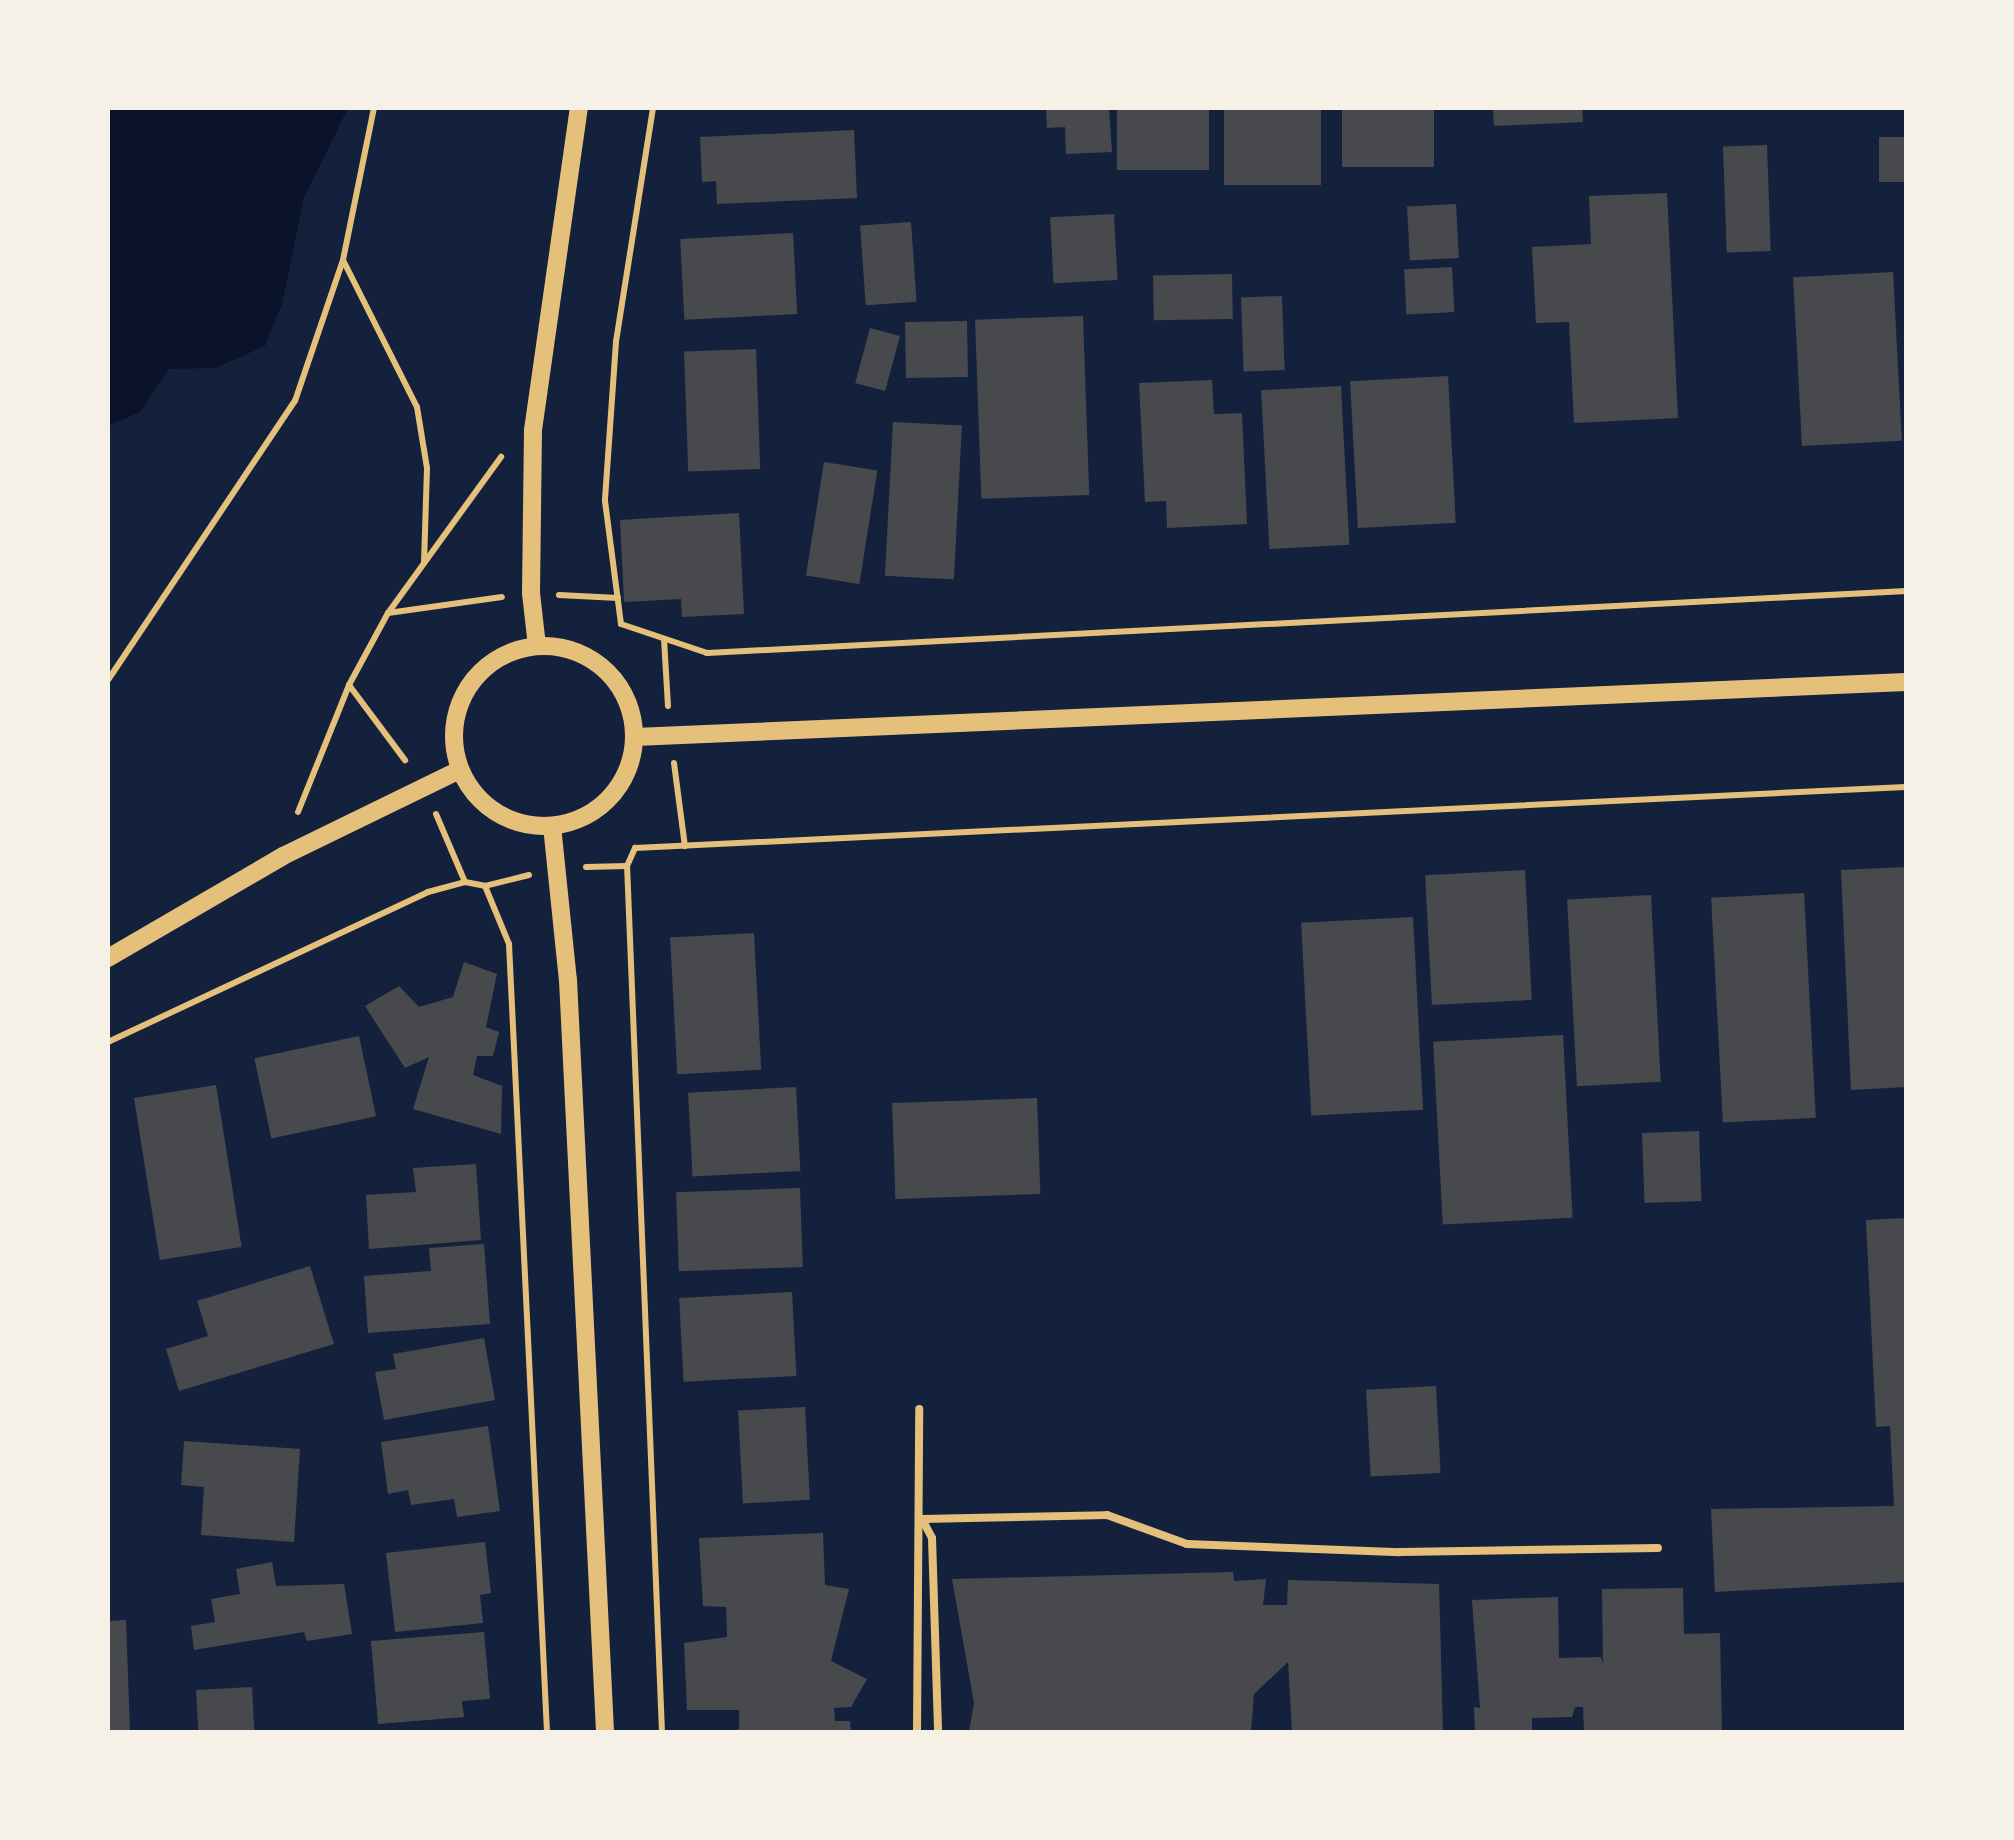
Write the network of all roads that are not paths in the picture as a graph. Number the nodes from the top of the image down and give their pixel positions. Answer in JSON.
{"nodes":[{"id":1,"x":580,"y":108,"type":"edge"},
{"id":2,"x":537,"y":646,"type":"junction"},
{"id":3,"x":1906,"y":682,"type":"edge"},
{"id":4,"x":634,"y":737,"type":"junction"},
{"id":5,"x":459,"y":770,"type":"junction"},
{"id":6,"x":552,"y":826,"type":"junction"},
{"id":7,"x":108,"y":958,"type":"edge"},
{"id":8,"x":919,"y":1409,"type":"dead end"},
{"id":9,"x":922,"y":1519,"type":"junction"},
{"id":10,"x":1658,"y":1548,"type":"dead end"},
{"id":11,"x":605,"y":1732,"type":"edge"},
{"id":12,"x":917,"y":1732,"type":"edge"},
{"id":13,"x":938,"y":1732,"type":"edge"}],
"edges":[{"from":1,"to":2,"type":"street"},
{"from":2,"to":4,"type":"street"},
{"from":2,"to":5,"type":"street"},
{"from":3,"to":4,"type":"street"},
{"from":4,"to":6,"type":"street"},
{"from":5,"to":6,"type":"street"},
{"from":5,"to":7,"type":"street"},
{"from":6,"to":11,"type":"street"},
{"from":8,"to":9,"type":"lane"},
{"from":9,"to":10,"type":"lane"},
{"from":9,"to":12,"type":"lane"},
{"from":9,"to":13,"type":"lane"}]}
